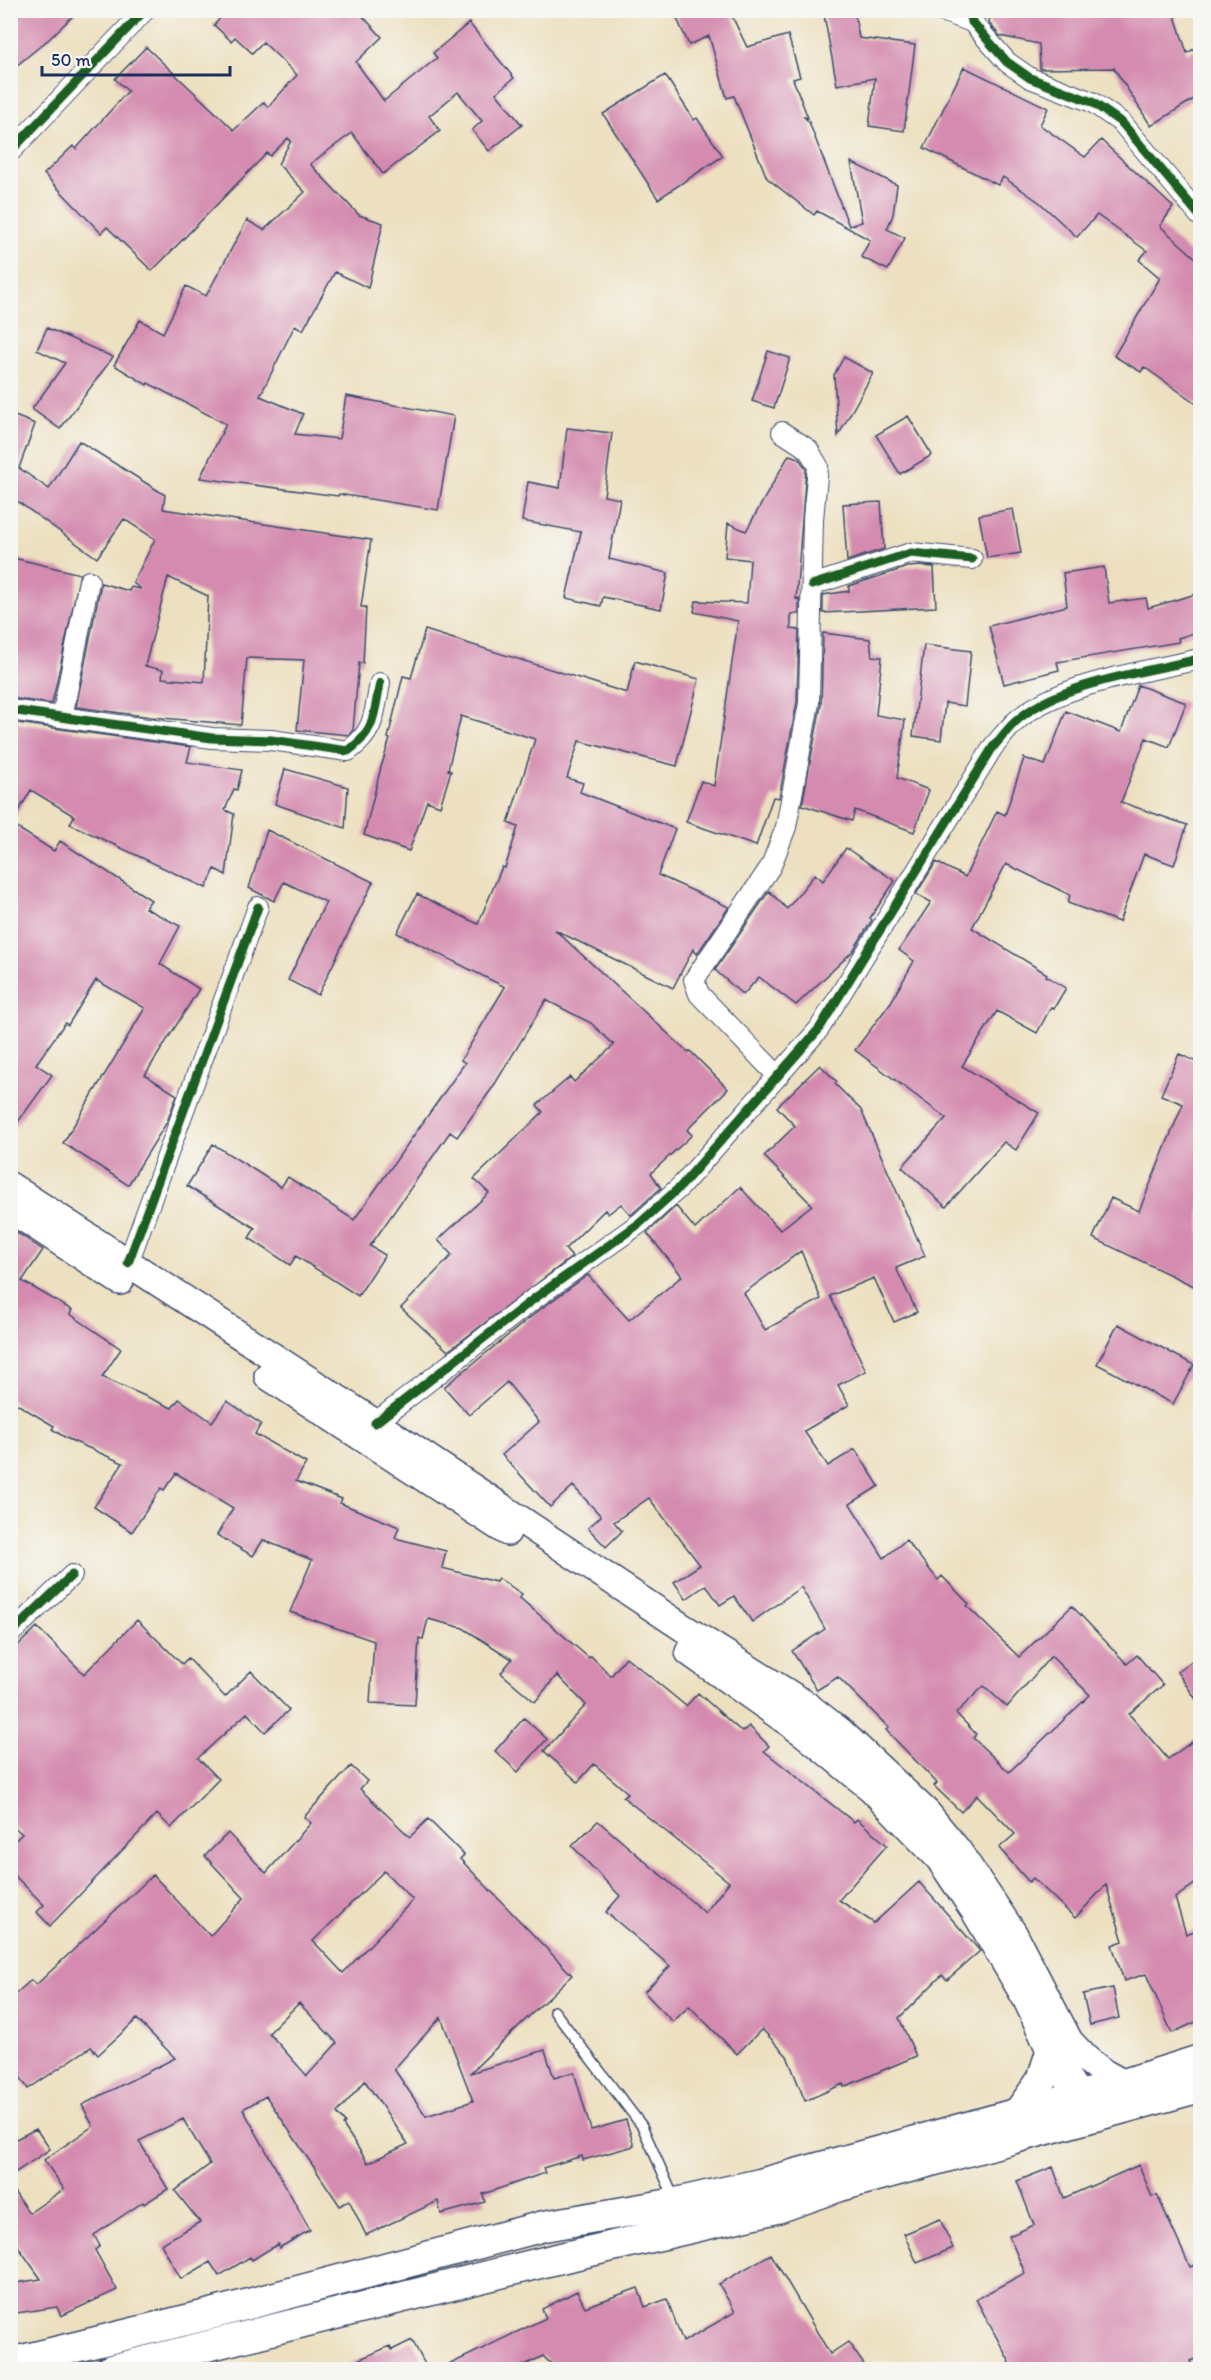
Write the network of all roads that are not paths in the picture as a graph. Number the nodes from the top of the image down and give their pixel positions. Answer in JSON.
{"nodes":[{"id":1,"x":145,"y":10,"type":"edge"},
{"id":2,"x":939,"y":10,"type":"edge"},
{"id":3,"x":971,"y":16,"type":"edge"},
{"id":4,"x":10,"y":152,"type":"edge"},
{"id":5,"x":1200,"y":216,"type":"edge"},
{"id":6,"x":782,"y":432,"type":"dead end"},
{"id":7,"x":972,"y":559,"type":"dead end"},
{"id":8,"x":89,"y":581,"type":"dead end"},
{"id":9,"x":812,"y":585,"type":"junction"},
{"id":10,"x":1200,"y":659,"type":"edge"},
{"id":11,"x":380,"y":683,"type":"dead end"},
{"id":12,"x":10,"y":710,"type":"edge"},
{"id":13,"x":62,"y":717,"type":"junction"},
{"id":14,"x":258,"y":907,"type":"dead end"},
{"id":15,"x":778,"y":1076,"type":"junction"},
{"id":16,"x":10,"y":1186,"type":"edge"},
{"id":17,"x":10,"y":1209,"type":"edge"},
{"id":18,"x":128,"y":1263,"type":"junction"},
{"id":19,"x":375,"y":1423,"type":"junction"},
{"id":20,"x":72,"y":1575,"type":"dead end"},
{"id":21,"x":10,"y":1634,"type":"edge"},
{"id":22,"x":554,"y":2011,"type":"dead end"},
{"id":23,"x":1051,"y":2052,"type":"junction"},
{"id":24,"x":1200,"y":2060,"type":"edge"},
{"id":25,"x":1124,"y":2084,"type":"junction"},
{"id":26,"x":1200,"y":2087,"type":"edge"},
{"id":27,"x":1078,"y":2095,"type":"junction"},
{"id":28,"x":1019,"y":2112,"type":"junction"},
{"id":29,"x":768,"y":2196,"type":"junction"},
{"id":30,"x":676,"y":2203,"type":"junction"},
{"id":31,"x":544,"y":2226,"type":"junction"},
{"id":32,"x":552,"y":2260,"type":"junction"},
{"id":33,"x":10,"y":2363,"type":"edge"},
{"id":34,"x":111,"y":2370,"type":"edge"}],
"edges":[{"from":1,"to":4,"type":"street"},
{"from":2,"to":3,"type":"street"},
{"from":3,"to":5,"type":"street"},
{"from":6,"to":9,"type":"street"},
{"from":7,"to":9,"type":"street"},
{"from":8,"to":13,"type":"street"},
{"from":9,"to":15,"type":"street"},
{"from":10,"to":15,"type":"street"},
{"from":11,"to":13,"type":"street"},
{"from":12,"to":13,"type":"street"},
{"from":14,"to":18,"type":"street"},
{"from":15,"to":19,"type":"street"},
{"from":16,"to":18,"type":"main road"},
{"from":17,"to":23,"type":"main road"},
{"from":18,"to":19,"type":"main road"},
{"from":19,"to":25,"type":"main road"},
{"from":20,"to":21,"type":"street"},
{"from":22,"to":30,"type":"lane"},
{"from":23,"to":27,"type":"main road"},
{"from":23,"to":28,"type":"main road"},
{"from":24,"to":25,"type":"main road"},
{"from":25,"to":27,"type":"main road"},
{"from":26,"to":29,"type":"main road"},
{"from":27,"to":28,"type":"main road"},
{"from":28,"to":29,"type":"main road"},
{"from":29,"to":30,"type":"main road"},
{"from":29,"to":32,"type":"main road"},
{"from":30,"to":31,"type":"main road"},
{"from":31,"to":32,"type":"main road"},
{"from":31,"to":33,"type":"main road"},
{"from":32,"to":34,"type":"main road"}]}
